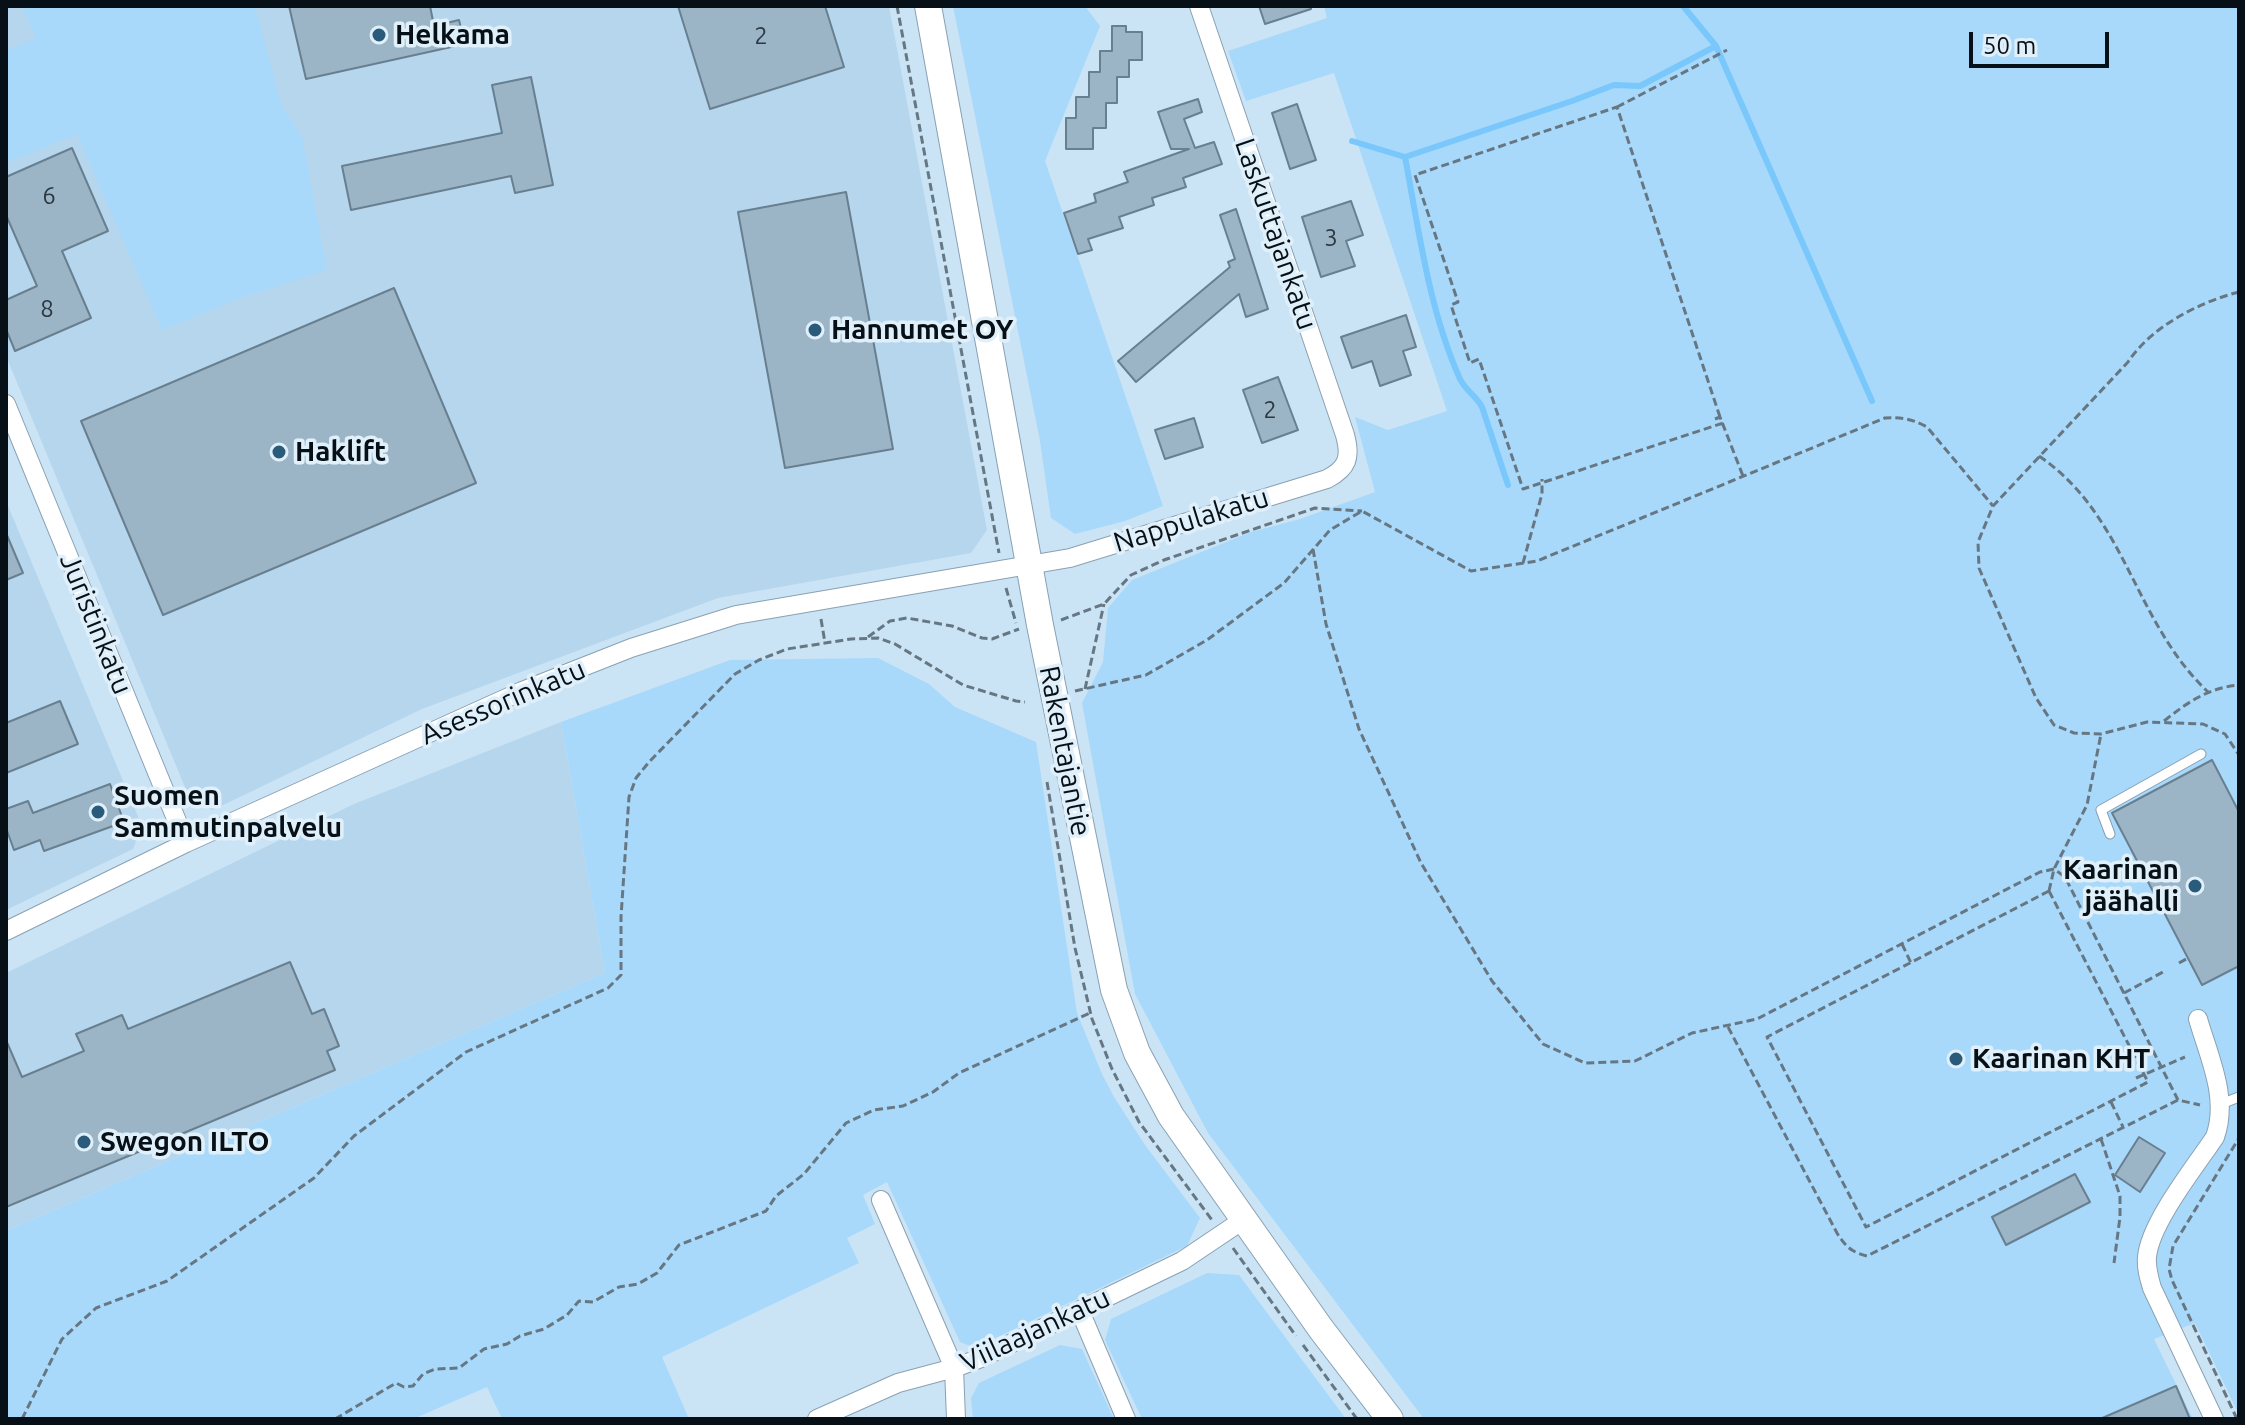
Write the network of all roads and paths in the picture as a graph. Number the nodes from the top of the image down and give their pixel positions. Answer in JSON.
{"nodes":[{"id":1,"x":928,"y":6,"type":"edge"},
{"id":2,"x":1199,"y":6,"type":"edge"},
{"id":3,"x":1727,"y":50,"type":"dead end"},
{"id":4,"x":1617,"y":107,"type":"junction"},
{"id":5,"x":2239,"y":292,"type":"edge"},
{"id":6,"x":7,"y":409,"type":"edge"},
{"id":7,"x":1723,"y":423,"type":"junction"},
{"id":8,"x":2039,"y":456,"type":"junction"},
{"id":9,"x":1347,"y":464,"type":"joint"},
{"id":10,"x":1743,"y":476,"type":"junction"},
{"id":11,"x":1542,"y":480,"type":"junction"},
{"id":12,"x":1993,"y":506,"type":"junction"},
{"id":13,"x":1362,"y":511,"type":"junction"},
{"id":14,"x":1313,"y":549,"type":"junction"},
{"id":15,"x":1523,"y":563,"type":"junction"},
{"id":16,"x":1029,"y":565,"type":"junction"},
{"id":17,"x":818,"y":601,"type":"junction"},
{"id":18,"x":1104,"y":604,"type":"junction"},
{"id":19,"x":1054,"y":622,"type":"dead end"},
{"id":20,"x":1017,"y":629,"type":"dead end"},
{"id":21,"x":866,"y":638,"type":"junction"},
{"id":22,"x":825,"y":643,"type":"junction"},
{"id":23,"x":2239,"y":685,"type":"edge"},
{"id":24,"x":1085,"y":689,"type":"junction"},
{"id":25,"x":1068,"y":692,"type":"dead end"},
{"id":26,"x":2208,"y":692,"type":"junction"},
{"id":27,"x":1025,"y":702,"type":"dead end"},
{"id":28,"x":2164,"y":721,"type":"junction"},
{"id":29,"x":2101,"y":734,"type":"junction"},
{"id":30,"x":2201,"y":754,"type":"dead end"},
{"id":31,"x":2239,"y":755,"type":"edge"},
{"id":32,"x":2110,"y":834,"type":"dead end"},
{"id":33,"x":186,"y":843,"type":"junction"},
{"id":34,"x":2054,"y":869,"type":"junction"},
{"id":35,"x":2049,"y":891,"type":"junction"},
{"id":36,"x":6,"y":931,"type":"edge"},
{"id":37,"x":1902,"y":943,"type":"junction"},
{"id":38,"x":2188,"y":958,"type":"dead end"},
{"id":39,"x":1911,"y":963,"type":"junction"},
{"id":40,"x":2179,"y":963,"type":"dead end"},
{"id":41,"x":2163,"y":972,"type":"dead end"},
{"id":42,"x":2124,"y":993,"type":"junction"},
{"id":43,"x":1090,"y":1013,"type":"dead end"},
{"id":44,"x":2198,"y":1019,"type":"dead end"},
{"id":45,"x":1728,"y":1025,"type":"junction"},
{"id":46,"x":2185,"y":1057,"type":"dead end"},
{"id":47,"x":2161,"y":1067,"type":"junction"},
{"id":48,"x":2144,"y":1075,"type":"junction"},
{"id":49,"x":2136,"y":1078,"type":"dead end"},
{"id":50,"x":2230,"y":1100,"type":"edge"},
{"id":51,"x":2110,"y":1101,"type":"junction"},
{"id":52,"x":2123,"y":1127,"type":"junction"},
{"id":53,"x":2101,"y":1139,"type":"junction"},
{"id":54,"x":2239,"y":1139,"type":"edge"},
{"id":55,"x":881,"y":1200,"type":"dead end"},
{"id":56,"x":1243,"y":1220,"type":"junction"},
{"id":57,"x":2114,"y":1263,"type":"dead end"},
{"id":58,"x":1080,"y":1311,"type":"junction"},
{"id":59,"x":954,"y":1368,"type":"junction"},
{"id":60,"x":22,"y":1419,"type":"edge"},
{"id":61,"x":335,"y":1419,"type":"edge"},
{"id":62,"x":817,"y":1419,"type":"edge"},
{"id":63,"x":956,"y":1419,"type":"edge"},
{"id":64,"x":1126,"y":1419,"type":"edge"},
{"id":65,"x":1390,"y":1419,"type":"edge"},
{"id":66,"x":2214,"y":1419,"type":"edge"},
{"id":67,"x":2237,"y":1419,"type":"edge"}],
"edges":[{"from":1,"to":16,"type":"street","name":"Rakentajantie"},
{"from":2,"to":9,"type":"street","name":"Laskuttajankatu"},
{"from":3,"to":4,"type":"path"},
{"from":4,"to":7,"type":"path"},
{"from":4,"to":11,"type":"path"},
{"from":5,"to":8,"type":"path"},
{"from":6,"to":33,"type":"street","name":"Juristinkatu"},
{"from":7,"to":10,"type":"path"},
{"from":7,"to":11,"type":"path"},
{"from":8,"to":12,"type":"path"},
{"from":8,"to":26,"type":"path"},
{"from":9,"to":16,"type":"street","name":"Nappulakatu"},
{"from":10,"to":12,"type":"path"},
{"from":10,"to":15,"type":"path"},
{"from":11,"to":15,"type":"path"},
{"from":12,"to":29,"type":"path"},
{"from":13,"to":14,"type":"path"},
{"from":13,"to":15,"type":"path"},
{"from":13,"to":18,"type":"path"},
{"from":14,"to":24,"type":"path"},
{"from":14,"to":45,"type":"path"},
{"from":16,"to":17,"type":"street","name":"Asessorinkatu"},
{"from":16,"to":56,"type":"street","name":"Rakentajantie"},
{"from":17,"to":22,"type":"path"},
{"from":17,"to":33,"type":"street","name":"Asessorinkatu"},
{"from":18,"to":19,"type":"path"},
{"from":18,"to":24,"type":"path"},
{"from":20,"to":21,"type":"path"},
{"from":21,"to":22,"type":"path"},
{"from":21,"to":27,"type":"path"},
{"from":22,"to":60,"type":"path"},
{"from":23,"to":26,"type":"path"},
{"from":24,"to":25,"type":"path"},
{"from":26,"to":28,"type":"path"},
{"from":28,"to":29,"type":"path"},
{"from":28,"to":31,"type":"path"},
{"from":29,"to":34,"type":"path"},
{"from":30,"to":32,"type":"lane"},
{"from":33,"to":36,"type":"street","name":"Asessorinkatu"},
{"from":34,"to":35,"type":"path"},
{"from":34,"to":37,"type":"path"},
{"from":34,"to":42,"type":"path"},
{"from":35,"to":39,"type":"path"},
{"from":35,"to":48,"type":"path"},
{"from":37,"to":39,"type":"path"},
{"from":37,"to":45,"type":"path"},
{"from":38,"to":40,"type":"path"},
{"from":39,"to":51,"type":"path"},
{"from":41,"to":42,"type":"path"},
{"from":42,"to":47,"type":"path"},
{"from":43,"to":61,"type":"path"},
{"from":44,"to":50,"type":"street"},
{"from":45,"to":53,"type":"path"},
{"from":46,"to":47,"type":"path"},
{"from":47,"to":48,"type":"path"},
{"from":47,"to":52,"type":"path"},
{"from":48,"to":49,"type":"path"},
{"from":48,"to":51,"type":"path"},
{"from":50,"to":66,"type":"street"},
{"from":51,"to":52,"type":"path"},
{"from":52,"to":53,"type":"path"},
{"from":53,"to":57,"type":"path"},
{"from":54,"to":67,"type":"path"},
{"from":55,"to":59,"type":"street"},
{"from":56,"to":58,"type":"street","name":"Viilaajankatu"},
{"from":56,"to":65,"type":"street","name":"Rakentajantie"},
{"from":58,"to":59,"type":"street","name":"Viilaajankatu"},
{"from":58,"to":64,"type":"street"},
{"from":59,"to":62,"type":"street","name":"Viilaajankatu"},
{"from":59,"to":63,"type":"street"}]}
